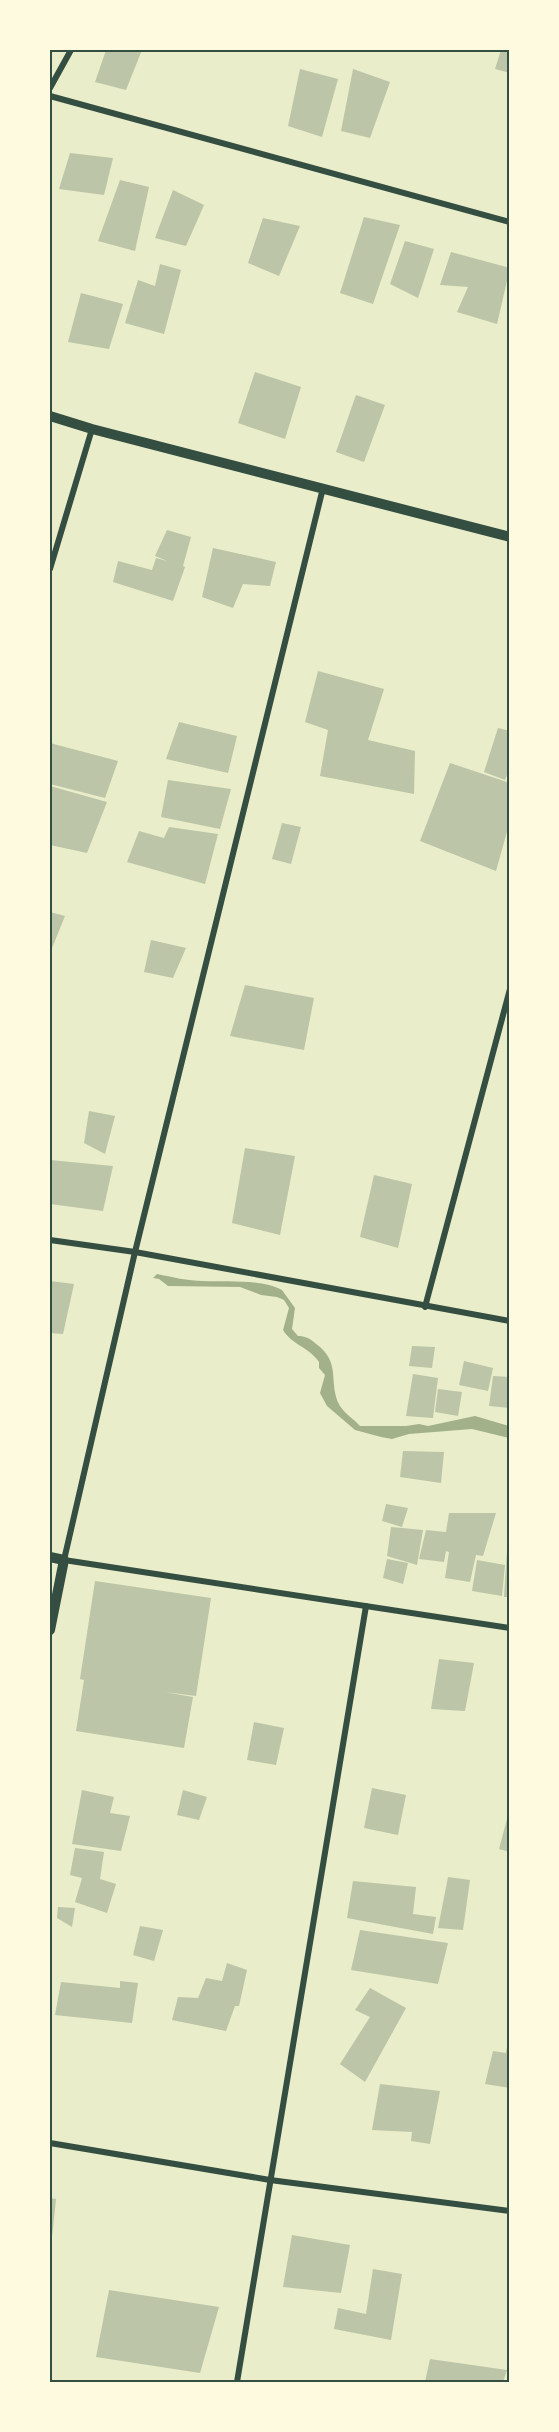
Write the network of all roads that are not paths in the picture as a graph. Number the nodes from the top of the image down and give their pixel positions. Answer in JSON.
{"nodes":[{"id":1,"x":71,"y":50,"type":"edge"},
{"id":2,"x":50,"y":88,"type":"edge"},
{"id":3,"x":50,"y":96,"type":"edge"},
{"id":4,"x":510,"y":222,"type":"edge"},
{"id":5,"x":50,"y":416,"type":"edge"},
{"id":6,"x":92,"y":429,"type":"junction"},
{"id":7,"x":323,"y":487,"type":"junction"},
{"id":8,"x":510,"y":537,"type":"edge"},
{"id":9,"x":50,"y":569,"type":"edge"},
{"id":10,"x":510,"y":989,"type":"edge"},
{"id":11,"x":50,"y":1240,"type":"edge"},
{"id":12,"x":135,"y":1252,"type":"junction"},
{"id":13,"x":425,"y":1307,"type":"junction"},
{"id":14,"x":510,"y":1321,"type":"edge"},
{"id":15,"x":50,"y":1557,"type":"edge"},
{"id":16,"x":64,"y":1560,"type":"junction"},
{"id":17,"x":366,"y":1606,"type":"junction"},
{"id":18,"x":510,"y":1628,"type":"edge"},
{"id":19,"x":50,"y":1630,"type":"edge"},
{"id":20,"x":50,"y":2143,"type":"edge"},
{"id":21,"x":270,"y":2180,"type":"junction"},
{"id":22,"x":510,"y":2211,"type":"edge"},
{"id":23,"x":237,"y":2382,"type":"edge"}],
"edges":[{"from":1,"to":2,"type":"street"},
{"from":3,"to":4,"type":"street"},
{"from":5,"to":6,"type":"street"},
{"from":6,"to":7,"type":"street"},
{"from":6,"to":9,"type":"street"},
{"from":7,"to":8,"type":"street"},
{"from":7,"to":12,"type":"street"},
{"from":10,"to":13,"type":"street"},
{"from":11,"to":12,"type":"street"},
{"from":12,"to":13,"type":"street"},
{"from":12,"to":16,"type":"street"},
{"from":13,"to":14,"type":"street"},
{"from":15,"to":16,"type":"street"},
{"from":16,"to":17,"type":"street"},
{"from":16,"to":19,"type":"street"},
{"from":17,"to":18,"type":"street"},
{"from":17,"to":21,"type":"street"},
{"from":20,"to":21,"type":"street"},
{"from":21,"to":22,"type":"street"},
{"from":21,"to":23,"type":"street"}]}
